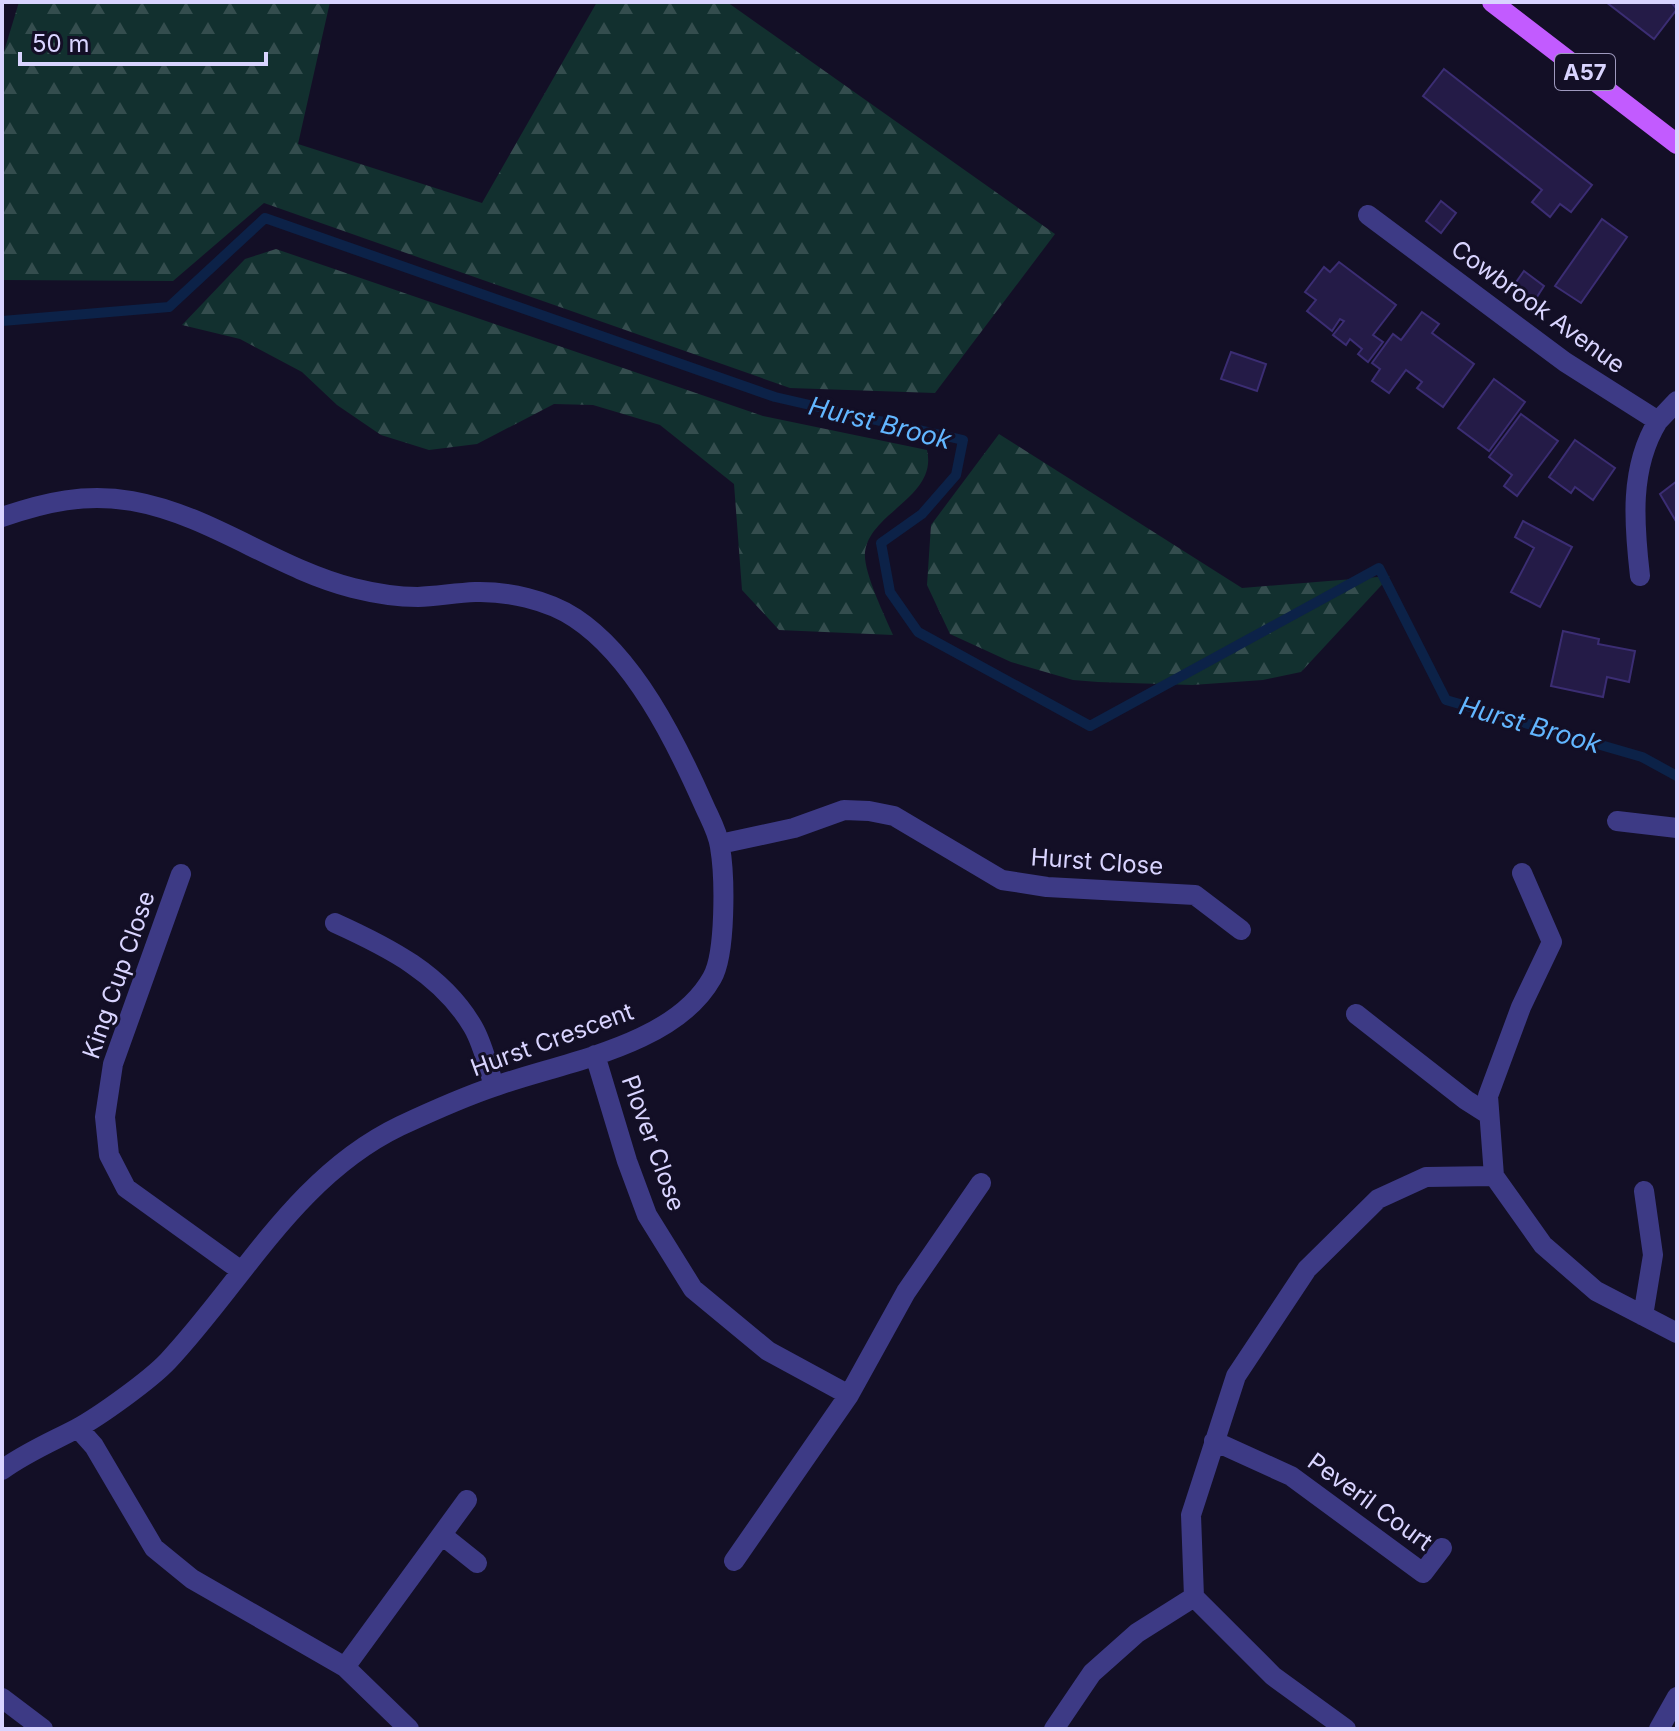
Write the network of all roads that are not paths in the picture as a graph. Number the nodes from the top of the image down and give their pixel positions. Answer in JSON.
{"nodes":[{"id":1,"x":1492,"y":2,"type":"edge"},
{"id":2,"x":1677,"y":144,"type":"edge"},
{"id":3,"x":1368,"y":215,"type":"dead end"},
{"id":4,"x":1677,"y":401,"type":"edge"},
{"id":5,"x":1658,"y":421,"type":"junction"},
{"id":6,"x":2,"y":517,"type":"edge"},
{"id":7,"x":1640,"y":576,"type":"dead end"},
{"id":8,"x":1617,"y":821,"type":"dead end"},
{"id":9,"x":1677,"y":828,"type":"edge"},
{"id":10,"x":720,"y":844,"type":"junction"},
{"id":11,"x":1522,"y":873,"type":"dead end"},
{"id":12,"x":181,"y":874,"type":"dead end"},
{"id":13,"x":335,"y":923,"type":"dead end"},
{"id":14,"x":1241,"y":930,"type":"dead end"},
{"id":15,"x":1356,"y":1014,"type":"dead end"},
{"id":16,"x":595,"y":1055,"type":"junction"},
{"id":17,"x":494,"y":1086,"type":"junction"},
{"id":18,"x":1488,"y":1114,"type":"junction"},
{"id":19,"x":1494,"y":1176,"type":"junction"},
{"id":20,"x":981,"y":1183,"type":"dead end"},
{"id":21,"x":1644,"y":1191,"type":"dead end"},
{"id":22,"x":240,"y":1270,"type":"junction"},
{"id":23,"x":1643,"y":1316,"type":"junction"},
{"id":24,"x":1677,"y":1333,"type":"edge"},
{"id":25,"x":849,"y":1395,"type":"junction"},
{"id":26,"x":78,"y":1428,"type":"junction"},
{"id":27,"x":1214,"y":1441,"type":"junction"},
{"id":28,"x":2,"y":1470,"type":"edge"},
{"id":29,"x":467,"y":1500,"type":"dead end"},
{"id":30,"x":442,"y":1535,"type":"junction"},
{"id":31,"x":1442,"y":1548,"type":"dead end"},
{"id":32,"x":734,"y":1561,"type":"dead end"},
{"id":33,"x":477,"y":1563,"type":"dead end"},
{"id":34,"x":1194,"y":1597,"type":"junction"},
{"id":35,"x":345,"y":1667,"type":"junction"},
{"id":36,"x":1677,"y":1697,"type":"edge"},
{"id":37,"x":2,"y":1698,"type":"edge"},
{"id":38,"x":43,"y":1729,"type":"edge"},
{"id":39,"x":409,"y":1729,"type":"edge"},
{"id":40,"x":1054,"y":1729,"type":"edge"},
{"id":41,"x":1346,"y":1729,"type":"edge"},
{"id":42,"x":1659,"y":1729,"type":"edge"}],
"edges":[{"from":1,"to":2,"type":"main road","number":"A57"},
{"from":3,"to":5,"type":"street","name":"Cowbrook Avenue"},
{"from":4,"to":5,"type":"street"},
{"from":5,"to":7,"type":"street"},
{"from":6,"to":10,"type":"street","name":"Hurst Crescent"},
{"from":8,"to":9,"type":"street"},
{"from":10,"to":14,"type":"street","name":"Hurst Close"},
{"from":10,"to":16,"type":"street","name":"Hurst Crescent"},
{"from":11,"to":18,"type":"street"},
{"from":12,"to":22,"type":"street","name":"King Cup Close"},
{"from":13,"to":17,"type":"street"},
{"from":15,"to":18,"type":"street"},
{"from":16,"to":17,"type":"street","name":"Hurst Crescent"},
{"from":16,"to":25,"type":"street","name":"Plover Close"},
{"from":17,"to":22,"type":"street","name":"Hurst Crescent"},
{"from":18,"to":19,"type":"street"},
{"from":19,"to":23,"type":"street"},
{"from":19,"to":27,"type":"street"},
{"from":20,"to":25,"type":"street"},
{"from":21,"to":23,"type":"street"},
{"from":22,"to":26,"type":"street","name":"Hurst Crescent"},
{"from":23,"to":24,"type":"street"},
{"from":25,"to":32,"type":"street"},
{"from":26,"to":28,"type":"street","name":"Hurst Crescent"},
{"from":26,"to":35,"type":"street"},
{"from":27,"to":31,"type":"street","name":"Peveril Court"},
{"from":27,"to":34,"type":"street"},
{"from":29,"to":30,"type":"street"},
{"from":30,"to":33,"type":"street"},
{"from":30,"to":35,"type":"street"},
{"from":34,"to":40,"type":"street"},
{"from":34,"to":41,"type":"street"},
{"from":35,"to":39,"type":"street"},
{"from":36,"to":42,"type":"street"},
{"from":37,"to":38,"type":"street"}]}
